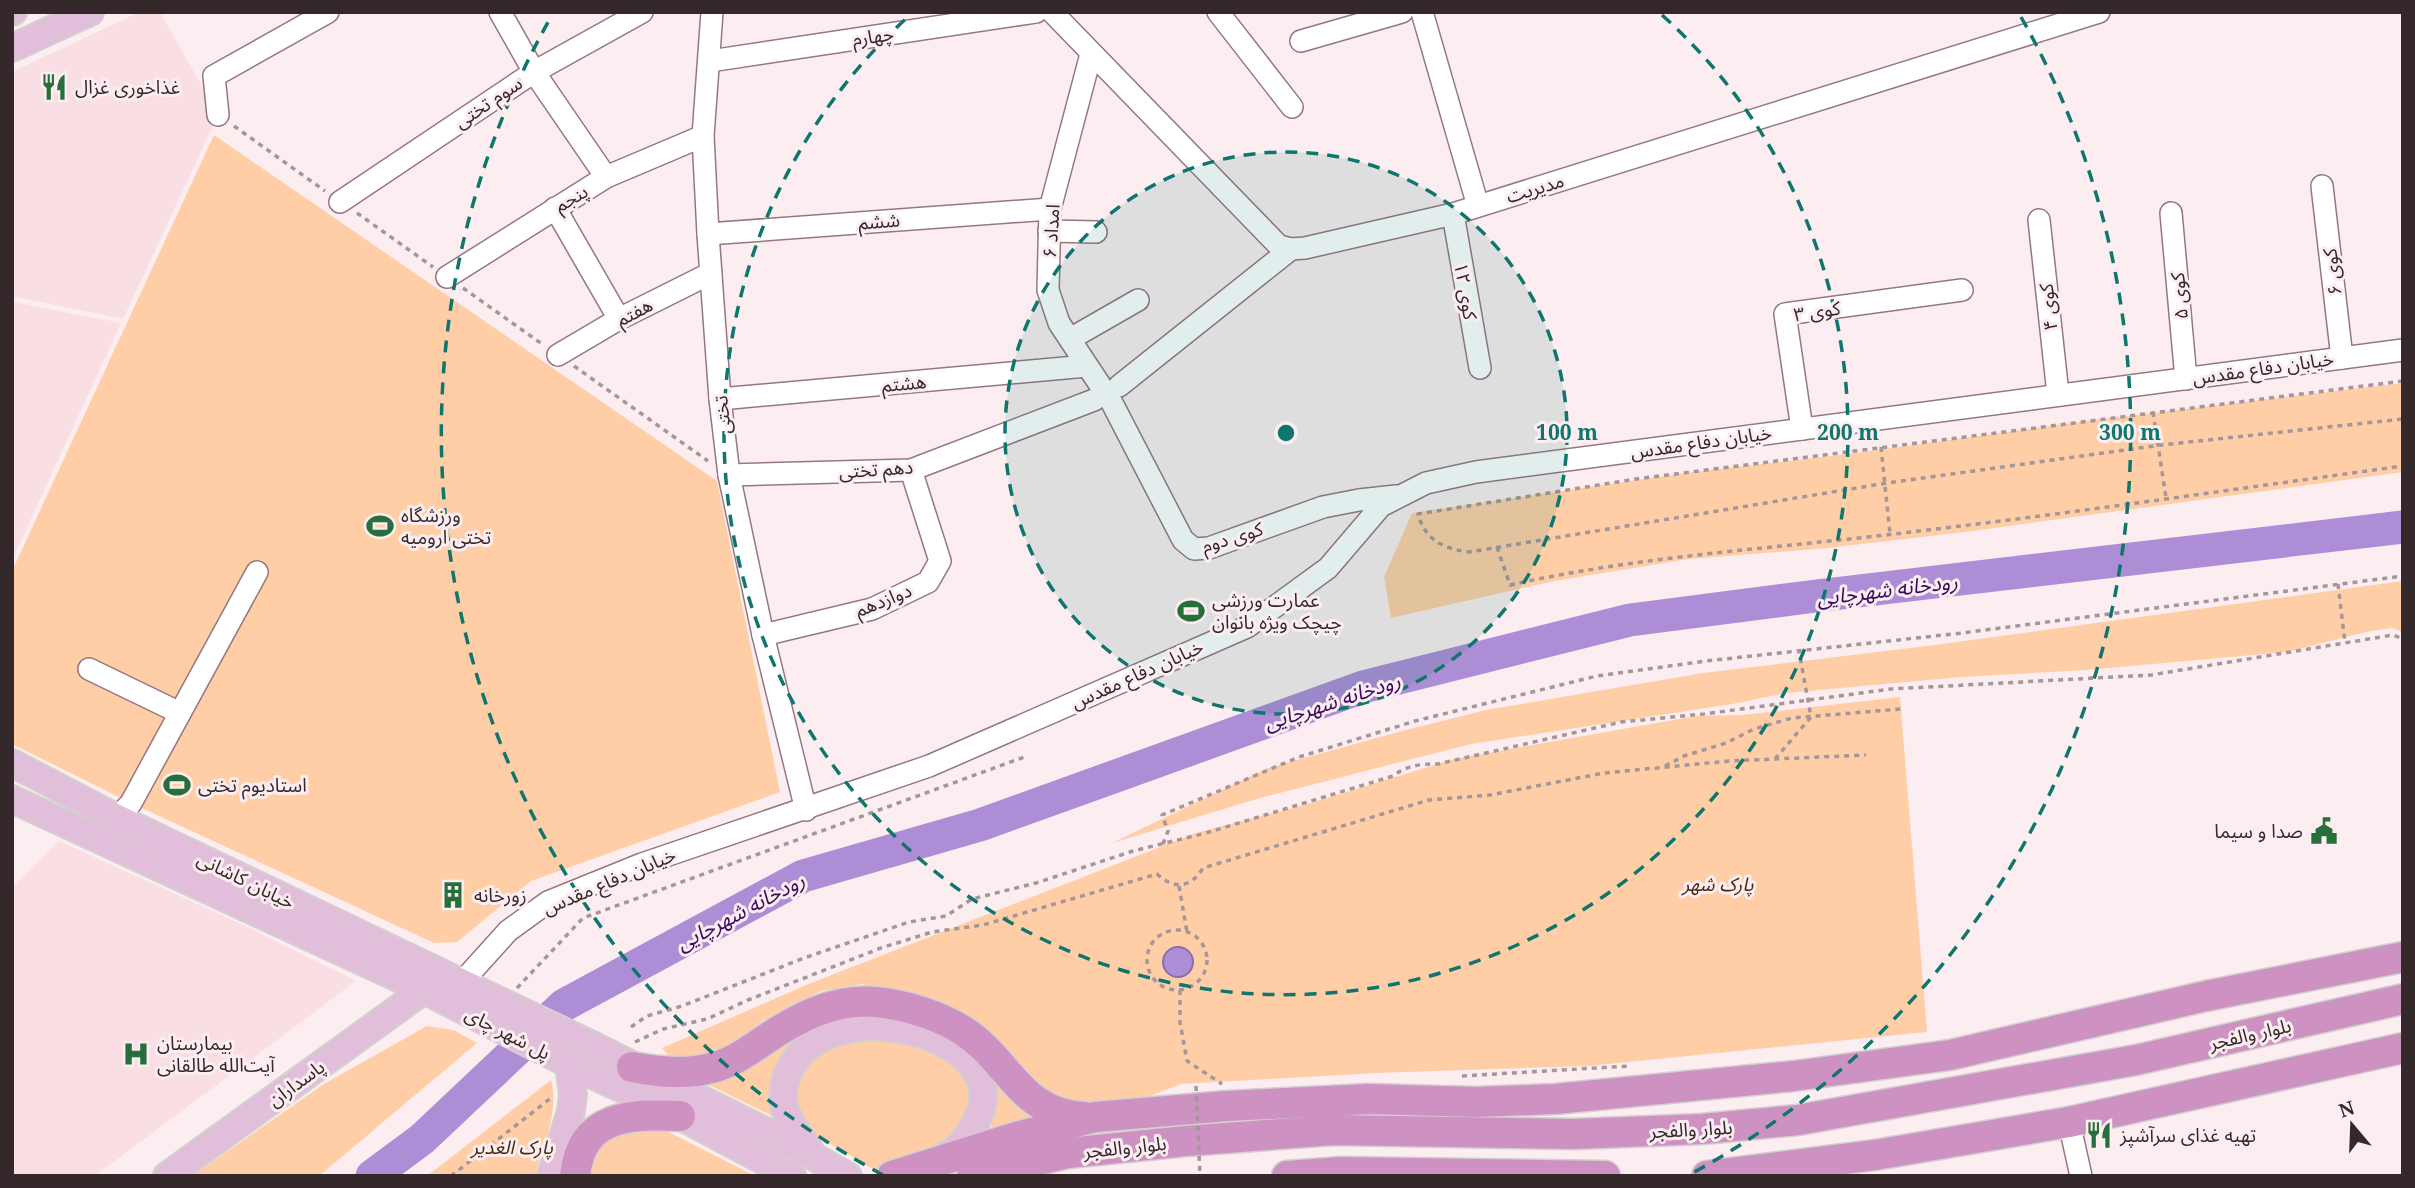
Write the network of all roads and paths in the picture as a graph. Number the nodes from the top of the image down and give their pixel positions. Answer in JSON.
{"nodes":[{"id":1,"x":90,"y":12,"type":"edge"},
{"id":2,"x":328,"y":12,"type":"edge"},
{"id":3,"x":500,"y":12,"type":"edge"},
{"id":4,"x":642,"y":12,"type":"edge"},
{"id":5,"x":712,"y":12,"type":"edge"},
{"id":6,"x":1035,"y":12,"type":"edge"},
{"id":7,"x":1052,"y":12,"type":"edge"},
{"id":8,"x":1218,"y":12,"type":"edge"},
{"id":9,"x":1402,"y":12,"type":"edge"},
{"id":10,"x":1422,"y":12,"type":"edge"},
{"id":11,"x":2088,"y":14,"type":"edge"},
{"id":12,"x":1301,"y":41,"type":"dead end"},
{"id":13,"x":12,"y":48,"type":"edge"},
{"id":14,"x":1091,"y":54,"type":"junction"},
{"id":15,"x":710,"y":61,"type":"junction"},
{"id":16,"x":534,"y":72,"type":"junction"},
{"id":17,"x":1292,"y":107,"type":"dead end"},
{"id":18,"x":218,"y":115,"type":"joint"},
{"id":19,"x":704,"y":136,"type":"junction"},
{"id":20,"x":606,"y":177,"type":"junction"},
{"id":21,"x":2322,"y":186,"type":"dead end"},
{"id":22,"x":340,"y":202,"type":"junction"},
{"id":23,"x":1478,"y":206,"type":"junction"},
{"id":24,"x":555,"y":208,"type":"junction"},
{"id":25,"x":1050,"y":209,"type":"junction"},
{"id":26,"x":2171,"y":213,"type":"dead end"},
{"id":27,"x":1452,"y":214,"type":"junction"},
{"id":28,"x":2039,"y":220,"type":"dead end"},
{"id":29,"x":1049,"y":231,"type":"junction"},
{"id":30,"x":1096,"y":232,"type":"dead end"},
{"id":31,"x":708,"y":234,"type":"junction"},
{"id":32,"x":1291,"y":249,"type":"junction"},
{"id":33,"x":711,"y":273,"type":"junction"},
{"id":34,"x":447,"y":276,"type":"junction"},
{"id":35,"x":1962,"y":290,"type":"dead end"},
{"id":36,"x":1139,"y":300,"type":"dead end"},
{"id":37,"x":619,"y":320,"type":"junction"},
{"id":38,"x":1070,"y":339,"type":"junction"},
{"id":39,"x":2403,"y":350,"type":"edge"},
{"id":40,"x":558,"y":355,"type":"junction"},
{"id":41,"x":2342,"y":358,"type":"junction"},
{"id":42,"x":1087,"y":366,"type":"junction"},
{"id":43,"x":1480,"y":368,"type":"dead end"},
{"id":44,"x":2186,"y":379,"type":"junction"},
{"id":45,"x":2403,"y":381,"type":"edge"},
{"id":46,"x":1107,"y":394,"type":"junction"},
{"id":47,"x":2058,"y":394,"type":"junction"},
{"id":48,"x":720,"y":399,"type":"junction"},
{"id":49,"x":2152,"y":412,"type":"junction"},
{"id":50,"x":2403,"y":419,"type":"edge"},
{"id":51,"x":1802,"y":429,"type":"junction"},
{"id":52,"x":2157,"y":446,"type":"junction"},
{"id":53,"x":1881,"y":447,"type":"junction"},
{"id":54,"x":2403,"y":466,"type":"edge"},
{"id":55,"x":911,"y":470,"type":"junction"},
{"id":56,"x":729,"y":475,"type":"junction"},
{"id":57,"x":1886,"y":483,"type":"junction"},
{"id":58,"x":1402,"y":496,"type":"junction"},
{"id":59,"x":2166,"y":498,"type":"junction"},
{"id":60,"x":1891,"y":534,"type":"junction"},
{"id":61,"x":1497,"y":547,"type":"junction"},
{"id":62,"x":257,"y":572,"type":"dead end"},
{"id":63,"x":2403,"y":576,"type":"edge"},
{"id":64,"x":2339,"y":584,"type":"junction"},
{"id":65,"x":763,"y":635,"type":"junction"},
{"id":66,"x":2403,"y":639,"type":"edge"},
{"id":67,"x":2346,"y":643,"type":"junction"},
{"id":68,"x":1799,"y":651,"type":"junction"},
{"id":69,"x":89,"y":669,"type":"dead end"},
{"id":70,"x":1808,"y":700,"type":"junction"},
{"id":71,"x":1901,"y":709,"type":"dead end"},
{"id":72,"x":180,"y":713,"type":"junction"},
{"id":73,"x":1811,"y":717,"type":"junction"},
{"id":74,"x":1866,"y":755,"type":"dead end"},
{"id":75,"x":1027,"y":756,"type":"dead end"},
{"id":76,"x":1775,"y":759,"type":"junction"},
{"id":77,"x":12,"y":763,"type":"edge"},
{"id":78,"x":1663,"y":767,"type":"junction"},
{"id":79,"x":12,"y":799,"type":"edge"},
{"id":80,"x":806,"y":810,"type":"junction"},
{"id":81,"x":117,"y":818,"type":"junction"},
{"id":82,"x":1163,"y":844,"type":"junction"},
{"id":83,"x":1179,"y":886,"type":"junction"},
{"id":84,"x":1187,"y":932,"type":"junction"},
{"id":85,"x":2403,"y":957,"type":"edge"},
{"id":86,"x":424,"y":990,"type":"junction"},
{"id":87,"x":1180,"y":990,"type":"junction"},
{"id":88,"x":464,"y":993,"type":"junction"},
{"id":89,"x":522,"y":993,"type":"dead end"},
{"id":90,"x":2403,"y":999,"type":"edge"},
{"id":91,"x":631,"y":1027,"type":"dead end"},
{"id":92,"x":2403,"y":1048,"type":"edge"},
{"id":93,"x":635,"y":1058,"type":"junction"},
{"id":94,"x":569,"y":1064,"type":"junction"},
{"id":95,"x":1638,"y":1065,"type":"dead end"},
{"id":96,"x":1462,"y":1076,"type":"dead end"},
{"id":97,"x":1221,"y":1082,"type":"dead end"},
{"id":98,"x":1196,"y":1086,"type":"dead end"},
{"id":99,"x":555,"y":1095,"type":"dead end"},
{"id":100,"x":1198,"y":1097,"type":"dead end"},
{"id":101,"x":1185,"y":1098,"type":"dead end"},
{"id":102,"x":680,"y":1116,"type":"junction"},
{"id":103,"x":1095,"y":1117,"type":"junction"},
{"id":104,"x":2069,"y":1122,"type":"junction"},
{"id":105,"x":802,"y":1149,"type":"junction"},
{"id":106,"x":933,"y":1163,"type":"junction"},
{"id":107,"x":791,"y":1175,"type":"edge"},
{"id":108,"x":1546,"y":1175,"type":"edge"},
{"id":109,"x":167,"y":1176,"type":"edge"},
{"id":110,"x":451,"y":1176,"type":"edge"},
{"id":111,"x":551,"y":1176,"type":"edge"},
{"id":112,"x":575,"y":1176,"type":"edge"},
{"id":113,"x":848,"y":1176,"type":"edge"},
{"id":114,"x":892,"y":1176,"type":"edge"},
{"id":115,"x":971,"y":1176,"type":"edge"},
{"id":116,"x":1200,"y":1176,"type":"edge"},
{"id":117,"x":1287,"y":1176,"type":"edge"},
{"id":118,"x":1605,"y":1176,"type":"edge"},
{"id":119,"x":1707,"y":1176,"type":"edge"},
{"id":120,"x":2081,"y":1176,"type":"edge"}],
"edges":[{"from":1,"to":13,"type":"main road"},
{"from":2,"to":18,"type":"street"},
{"from":3,"to":16,"type":"street"},
{"from":4,"to":16,"type":"street","name":"سوم تختی"},
{"from":5,"to":15,"type":"street","name":"تختی"},
{"from":6,"to":15,"type":"street","name":"چهارم"},
{"from":7,"to":14,"type":"street"},
{"from":8,"to":17,"type":"street"},
{"from":9,"to":12,"type":"street"},
{"from":10,"to":23,"type":"street"},
{"from":11,"to":23,"type":"street","name":"مدیریت"},
{"from":14,"to":25,"type":"street","name":"امداد ۶"},
{"from":14,"to":32,"type":"street"},
{"from":15,"to":19,"type":"street","name":"تختی"},
{"from":16,"to":20,"type":"street"},
{"from":16,"to":22,"type":"street","name":"سوم تختی"},
{"from":18,"to":22,"type":"path"},
{"from":19,"to":20,"type":"street","name":"پنجم"},
{"from":19,"to":31,"type":"street","name":"تختی"},
{"from":20,"to":24,"type":"street","name":"پنجم"},
{"from":21,"to":41,"type":"street","name":"کوی ۶"},
{"from":22,"to":34,"type":"path"},
{"from":23,"to":27,"type":"street","name":"مدیریت"},
{"from":24,"to":34,"type":"street","name":"پنجم"},
{"from":24,"to":37,"type":"street"},
{"from":25,"to":29,"type":"street","name":"امداد ۶"},
{"from":25,"to":31,"type":"street","name":"ششم"},
{"from":26,"to":44,"type":"street","name":"کوی ۵"},
{"from":27,"to":32,"type":"street","name":"مدیریت"},
{"from":27,"to":43,"type":"street","name":"کوی ۱۲"},
{"from":28,"to":47,"type":"street","name":"کوی ۴"},
{"from":29,"to":30,"type":"street"},
{"from":29,"to":38,"type":"street","name":"امداد ۶"},
{"from":31,"to":33,"type":"street","name":"تختی"},
{"from":32,"to":46,"type":"street","name":"دهم تختی"},
{"from":33,"to":37,"type":"street","name":"هفتم"},
{"from":33,"to":48,"type":"street","name":"تختی"},
{"from":34,"to":40,"type":"path"},
{"from":35,"to":51,"type":"street","name":"کوی ۳"},
{"from":36,"to":38,"type":"street"},
{"from":37,"to":40,"type":"street","name":"هفتم"},
{"from":38,"to":42,"type":"street","name":"امداد ۶"},
{"from":39,"to":41,"type":"street","name":"خیابان دفاع مقدس"},
{"from":40,"to":56,"type":"path"},
{"from":41,"to":44,"type":"street","name":"خیابان دفاع مقدس"},
{"from":42,"to":46,"type":"street","name":"امداد ۶"},
{"from":42,"to":48,"type":"street","name":"هشتم"},
{"from":44,"to":47,"type":"street","name":"خیابان دفاع مقدس"},
{"from":45,"to":49,"type":"path"},
{"from":46,"to":55,"type":"street","name":"دهم تختی"},
{"from":46,"to":58,"type":"street","name":"کوی دوم"},
{"from":47,"to":51,"type":"street","name":"خیابان دفاع مقدس"},
{"from":48,"to":56,"type":"street","name":"تختی"},
{"from":49,"to":52,"type":"path"},
{"from":49,"to":53,"type":"path"},
{"from":50,"to":52,"type":"path"},
{"from":51,"to":58,"type":"street","name":"خیابان دفاع مقدس"},
{"from":52,"to":57,"type":"path"},
{"from":52,"to":59,"type":"path"},
{"from":53,"to":57,"type":"path"},
{"from":53,"to":61,"type":"path"},
{"from":54,"to":59,"type":"path"},
{"from":55,"to":56,"type":"street","name":"دهم تختی"},
{"from":55,"to":65,"type":"street","name":"دوازدهم"},
{"from":56,"to":65,"type":"street","name":"تختی"},
{"from":57,"to":60,"type":"path"},
{"from":57,"to":61,"type":"path"},
{"from":58,"to":80,"type":"street","name":"خیابان دفاع مقدس"},
{"from":59,"to":60,"type":"path"},
{"from":60,"to":61,"type":"path"},
{"from":62,"to":72,"type":"street"},
{"from":63,"to":64,"type":"path"},
{"from":64,"to":67,"type":"path"},
{"from":64,"to":68,"type":"path"},
{"from":65,"to":80,"type":"street","name":"تختی"},
{"from":66,"to":67,"type":"path"},
{"from":67,"to":70,"type":"path"},
{"from":68,"to":70,"type":"path"},
{"from":68,"to":82,"type":"path"},
{"from":69,"to":72,"type":"street"},
{"from":70,"to":73,"type":"path"},
{"from":70,"to":82,"type":"path"},
{"from":71,"to":73,"type":"path"},
{"from":72,"to":81,"type":"street"},
{"from":73,"to":76,"type":"path"},
{"from":73,"to":78,"type":"path"},
{"from":74,"to":76,"type":"path"},
{"from":75,"to":89,"type":"path"},
{"from":76,"to":78,"type":"path"},
{"from":77,"to":81,"type":"main road","name":"خیابان کاشانی"},
{"from":78,"to":83,"type":"path"},
{"from":79,"to":86,"type":"main road","name":"خیابان کاشانی"},
{"from":80,"to":88,"type":"street","name":"خیابان دفاع مقدس"},
{"from":81,"to":88,"type":"main road","name":"خیابان کاشانی"},
{"from":82,"to":91,"type":"path"},
{"from":83,"to":84,"type":"path"},
{"from":83,"to":93,"type":"path"},
{"from":84,"to":87,"type":"path"},
{"from":84,"to":87,"type":"path"},
{"from":85,"to":103,"type":"highway"},
{"from":86,"to":88,"type":"main road","name":"خیابان کاشانی"},
{"from":86,"to":109,"type":"main road","name":"پاسداران"},
{"from":87,"to":97,"type":"path"},
{"from":88,"to":93,"type":"main road","name":"پل شهر چای"},
{"from":88,"to":94,"type":"main road","name":"پل شهر چای"},
{"from":90,"to":115,"type":"highway","name":"بلوار والفجر"},
{"from":92,"to":104,"type":"highway"},
{"from":93,"to":103,"type":"highway"},
{"from":93,"to":105,"type":"main road","name":"پل شهر چای"},
{"from":94,"to":102,"type":"main road","name":"پل شهر چای"},
{"from":94,"to":111,"type":"main road"},
{"from":95,"to":96,"type":"path"},
{"from":98,"to":116,"type":"path","bridge":true},
{"from":99,"to":110,"type":"path"},
{"from":100,"to":101,"type":"path"},
{"from":102,"to":107,"type":"main road","name":"پل شهر چای"},
{"from":102,"to":112,"type":"highway"},
{"from":103,"to":106,"type":"highway"},
{"from":104,"to":119,"type":"highway"},
{"from":104,"to":120,"type":"street"},
{"from":105,"to":106,"type":"main road"},
{"from":105,"to":113,"type":"main road","name":"پل شهر چای"},
{"from":106,"to":114,"type":"highway"},
{"from":108,"to":117,"type":"highway"},
{"from":108,"to":118,"type":"highway"}]}
